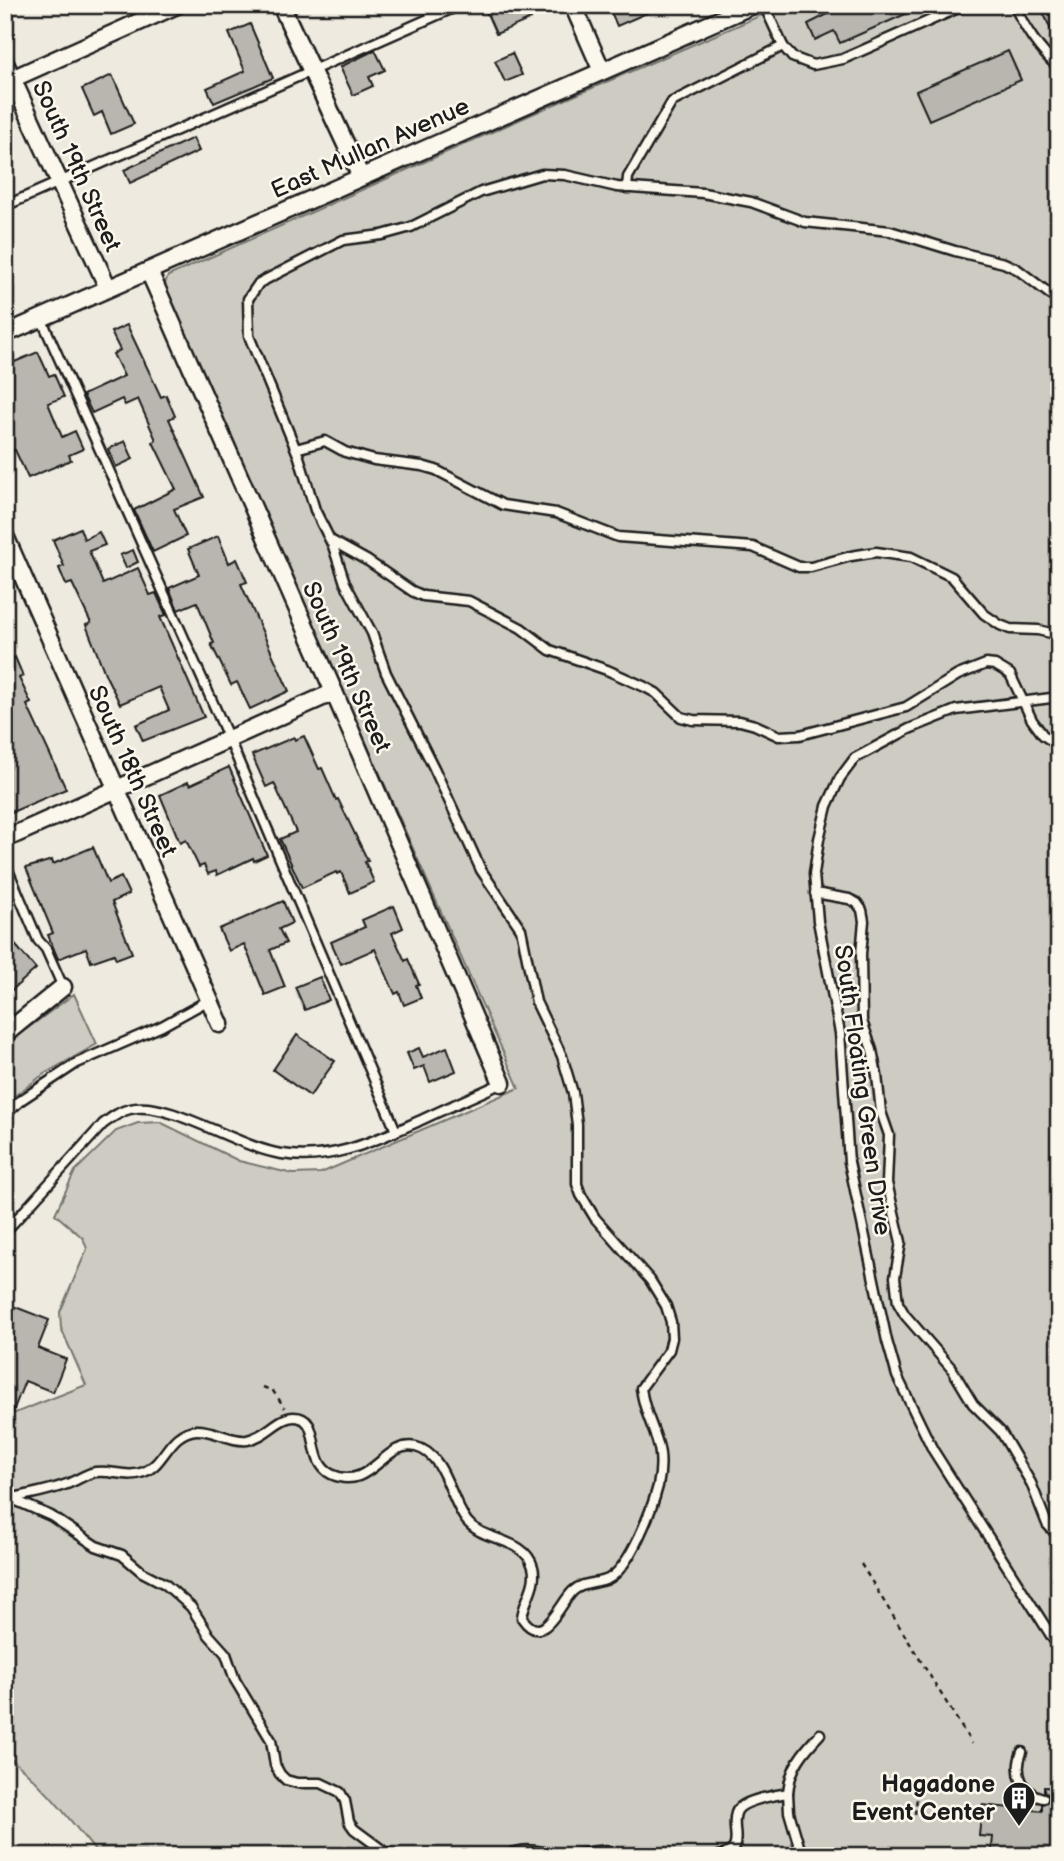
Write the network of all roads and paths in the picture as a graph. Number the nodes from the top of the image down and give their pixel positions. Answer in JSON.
{"nodes":[{"id":1,"x":177,"y":5,"type":"edge"},
{"id":2,"x":281,"y":5,"type":"edge"},
{"id":3,"x":460,"y":5,"type":"edge"},
{"id":4,"x":573,"y":5,"type":"edge"},
{"id":5,"x":753,"y":5,"type":"edge"},
{"id":6,"x":764,"y":5,"type":"edge"},
{"id":7,"x":965,"y":5,"type":"edge"},
{"id":8,"x":1014,"y":5,"type":"edge"},
{"id":9,"x":783,"y":46,"type":"junction"},
{"id":10,"x":5,"y":63,"type":"edge"},
{"id":11,"x":1059,"y":68,"type":"edge"},
{"id":12,"x":312,"y":70,"type":"junction"},
{"id":13,"x":602,"y":71,"type":"junction"},
{"id":14,"x":9,"y":81,"type":"edge"},
{"id":15,"x":361,"y":177,"type":"junction"},
{"id":16,"x":60,"y":182,"type":"junction"},
{"id":17,"x":627,"y":188,"type":"junction"},
{"id":18,"x":5,"y":206,"type":"edge"},
{"id":19,"x":149,"y":271,"type":"junction"},
{"id":20,"x":108,"y":288,"type":"junction"},
{"id":21,"x":1059,"y":301,"type":"edge"},
{"id":22,"x":41,"y":318,"type":"junction"},
{"id":23,"x":5,"y":334,"type":"edge"},
{"id":24,"x":296,"y":449,"type":"junction"},
{"id":25,"x":5,"y":536,"type":"edge"},
{"id":26,"x":330,"y":540,"type":"junction"},
{"id":27,"x":1059,"y":635,"type":"edge"},
{"id":28,"x":334,"y":692,"type":"junction"},
{"id":29,"x":1059,"y":697,"type":"edge"},
{"id":30,"x":1024,"y":703,"type":"junction"},
{"id":31,"x":229,"y":739,"type":"junction"},
{"id":32,"x":1059,"y":746,"type":"edge"},
{"id":33,"x":116,"y":789,"type":"junction"},
{"id":34,"x":5,"y":839,"type":"edge"},
{"id":35,"x":5,"y":863,"type":"edge"},
{"id":36,"x":815,"y":893,"type":"junction"},
{"id":37,"x":63,"y":987,"type":"joint"},
{"id":38,"x":209,"y":1000,"type":"junction"},
{"id":39,"x":220,"y":1024,"type":"dead end"},
{"id":40,"x":5,"y":1034,"type":"edge"},
{"id":41,"x":502,"y":1083,"type":"joint"},
{"id":42,"x":5,"y":1115,"type":"edge"},
{"id":43,"x":396,"y":1131,"type":"junction"},
{"id":44,"x":5,"y":1232,"type":"edge"},
{"id":45,"x":263,"y":1387,"type":"dead end"},
{"id":46,"x":290,"y":1417,"type":"junction"},
{"id":47,"x":8,"y":1498,"type":"edge"},
{"id":48,"x":1059,"y":1537,"type":"edge"},
{"id":49,"x":861,"y":1564,"type":"dead end"},
{"id":50,"x":1059,"y":1648,"type":"edge"},
{"id":51,"x":820,"y":1734,"type":"dead end"},
{"id":52,"x":972,"y":1744,"type":"dead end"},
{"id":53,"x":1022,"y":1752,"type":"dead end"},
{"id":54,"x":915,"y":1780,"type":"dead end"},
{"id":55,"x":788,"y":1793,"type":"junction"},
{"id":56,"x":1043,"y":1798,"type":"dead end"},
{"id":57,"x":915,"y":1814,"type":"dead end"},
{"id":58,"x":398,"y":1856,"type":"edge"},
{"id":59,"x":504,"y":1856,"type":"edge"},
{"id":60,"x":623,"y":1856,"type":"edge"},
{"id":61,"x":719,"y":1856,"type":"edge"},
{"id":62,"x":802,"y":1856,"type":"edge"}],
"edges":[{"from":1,"to":14,"type":"street"},
{"from":2,"to":12,"type":"street"},
{"from":3,"to":12,"type":"lane"},
{"from":4,"to":13,"type":"street"},
{"from":5,"to":13,"type":"street","name":"East Mullan Avenue"},
{"from":6,"to":9,"type":"lane"},
{"from":7,"to":9,"type":"lane"},
{"from":8,"to":11,"type":"lane"},
{"from":9,"to":17,"type":"lane"},
{"from":10,"to":14,"type":"street","name":"South 19th Street"},
{"from":12,"to":15,"type":"street"},
{"from":12,"to":16,"type":"lane"},
{"from":13,"to":15,"type":"street","name":"East Mullan Avenue"},
{"from":14,"to":16,"type":"street","name":"South 19th Street"},
{"from":15,"to":19,"type":"street","name":"East Mullan Avenue"},
{"from":16,"to":18,"type":"lane"},
{"from":16,"to":20,"type":"street","name":"South 19th Street"},
{"from":17,"to":21,"type":"lane"},
{"from":17,"to":24,"type":"lane"},
{"from":19,"to":20,"type":"street","name":"East Mullan Avenue"},
{"from":19,"to":28,"type":"street","name":"South 19th Street"},
{"from":20,"to":22,"type":"street","name":"East Mullan Avenue"},
{"from":22,"to":23,"type":"street","name":"East Mullan Avenue"},
{"from":22,"to":31,"type":"lane"},
{"from":24,"to":26,"type":"lane"},
{"from":24,"to":27,"type":"lane"},
{"from":25,"to":33,"type":"street","name":"South 18th Street"},
{"from":26,"to":30,"type":"lane"},
{"from":26,"to":46,"type":"lane"},
{"from":28,"to":31,"type":"street"},
{"from":28,"to":41,"type":"street","name":"South 19th Street"},
{"from":29,"to":30,"type":"lane","name":"South Floating Green Drive"},
{"from":30,"to":32,"type":"lane"},
{"from":30,"to":36,"type":"lane","name":"South Floating Green Drive"},
{"from":31,"to":33,"type":"street"},
{"from":31,"to":43,"type":"lane"},
{"from":33,"to":34,"type":"street"},
{"from":33,"to":38,"type":"street","name":"South 18th Street"},
{"from":35,"to":37,"type":"lane"},
{"from":36,"to":48,"type":"lane"},
{"from":36,"to":50,"type":"lane","name":"South Floating Green Drive"},
{"from":37,"to":40,"type":"street"},
{"from":38,"to":39,"type":"street","name":"South 18th Street"},
{"from":38,"to":42,"type":"lane"},
{"from":41,"to":43,"type":"lane"},
{"from":43,"to":44,"type":"lane"},
{"from":45,"to":46,"type":"path"},
{"from":46,"to":47,"type":"lane"},
{"from":47,"to":58,"type":"lane"},
{"from":49,"to":52,"type":"path"},
{"from":51,"to":55,"type":"lane"},
{"from":53,"to":56,"type":"lane"},
{"from":54,"to":57,"type":"path"},
{"from":55,"to":61,"type":"lane"},
{"from":55,"to":62,"type":"lane"},
{"from":59,"to":60,"type":"lane"}]}
